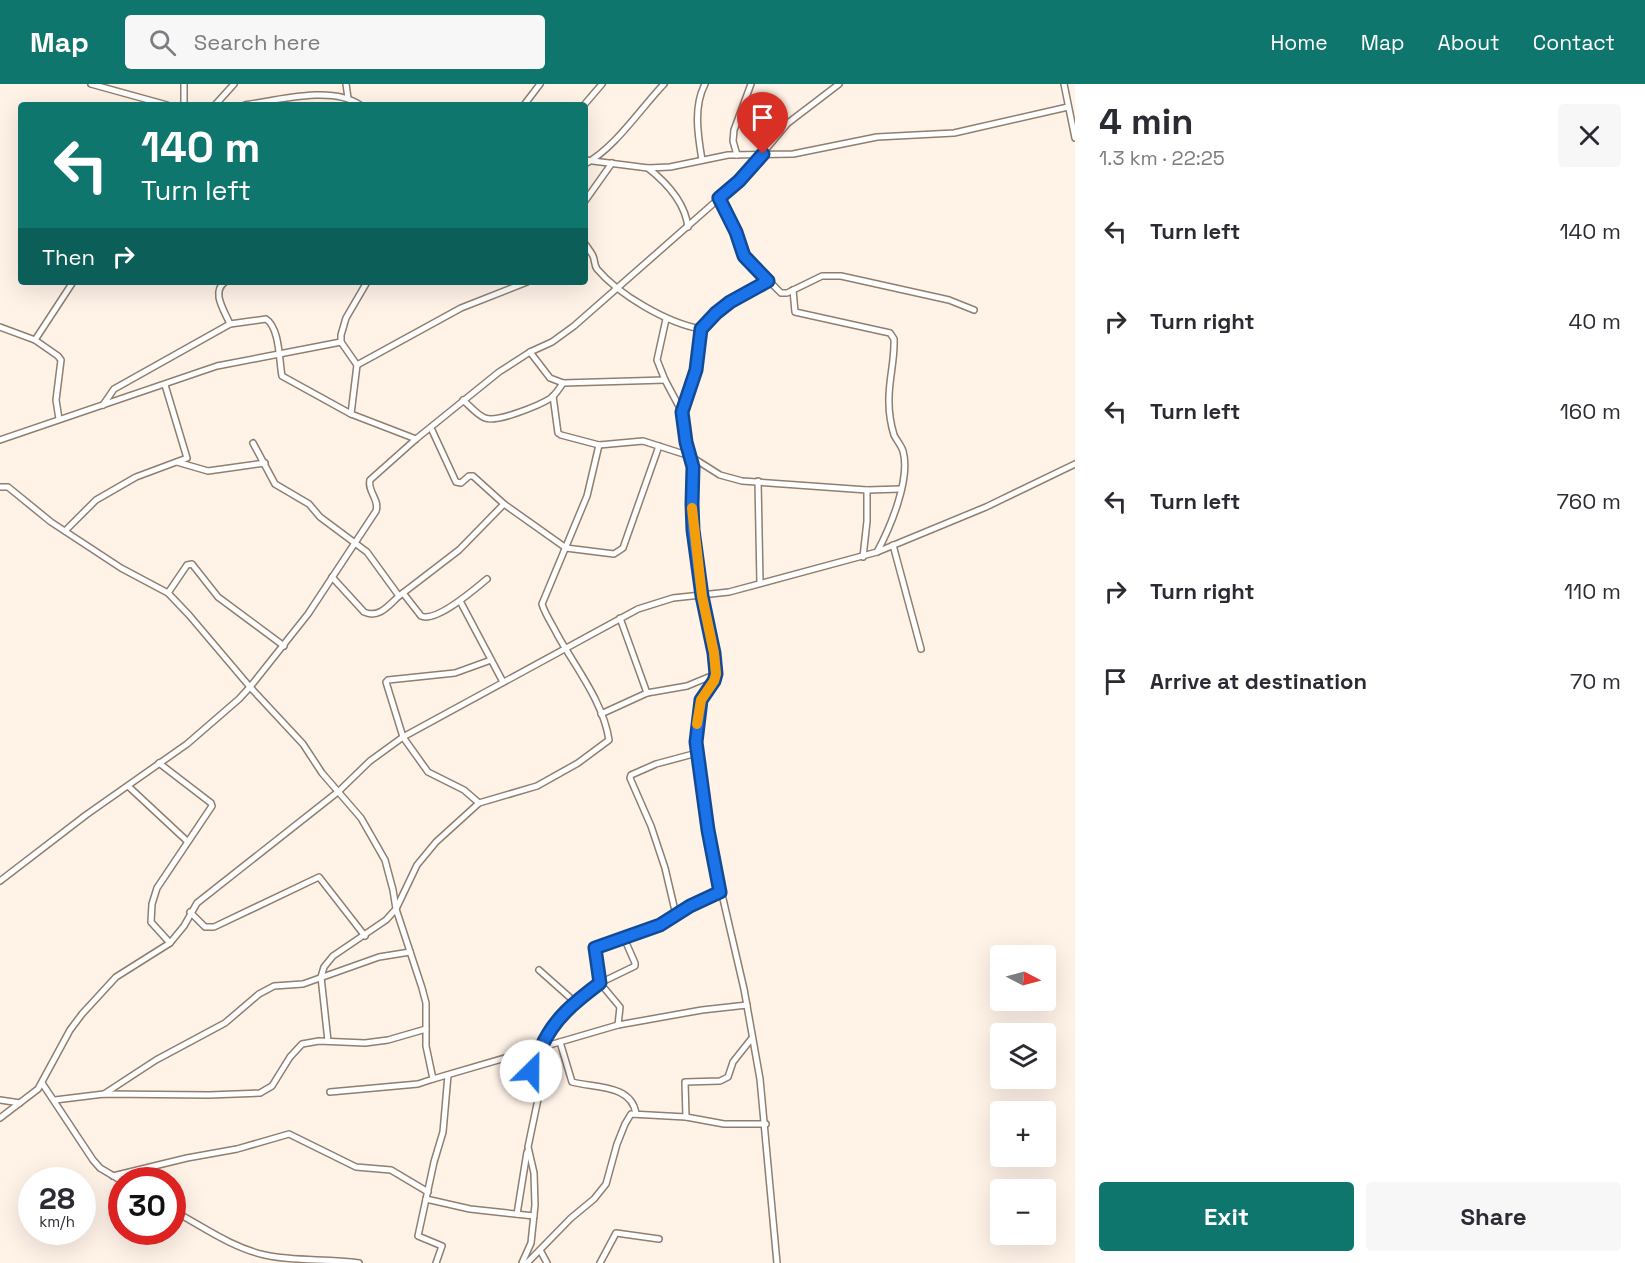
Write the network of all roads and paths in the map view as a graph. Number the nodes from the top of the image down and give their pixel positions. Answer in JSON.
{"nodes":[{"id":1,"x":91,"y":84,"type":"edge"},
{"id":2,"x":184,"y":84,"type":"edge"},
{"id":3,"x":234,"y":84,"type":"edge"},
{"id":4,"x":346,"y":84,"type":"edge"},
{"id":5,"x":540,"y":84,"type":"edge"},
{"id":6,"x":602,"y":84,"type":"edge"},
{"id":7,"x":664,"y":84,"type":"edge"},
{"id":8,"x":705,"y":84,"type":"edge"},
{"id":9,"x":751,"y":84,"type":"edge"},
{"id":10,"x":839,"y":84,"type":"edge"},
{"id":11,"x":1064,"y":84,"type":"edge"},
{"id":12,"x":352,"y":101,"type":"edge"},
{"id":13,"x":156,"y":102,"type":"edge"},
{"id":14,"x":184,"y":102,"type":"edge"},
{"id":15,"x":217,"y":102,"type":"edge"},
{"id":16,"x":267,"y":102,"type":"edge"},
{"id":17,"x":526,"y":102,"type":"edge"},
{"id":18,"x":587,"y":102,"type":"edge"},
{"id":19,"x":1068,"y":107,"type":"junction"},
{"id":20,"x":1075,"y":138,"type":"edge"},
{"id":21,"x":763,"y":154,"type":"junction"},
{"id":22,"x":737,"y":155,"type":"junction"},
{"id":23,"x":593,"y":160,"type":"junction"},
{"id":24,"x":702,"y":160,"type":"junction"},
{"id":25,"x":588,"y":161,"type":"edge"},
{"id":26,"x":612,"y":163,"type":"junction"},
{"id":27,"x":648,"y":168,"type":"junction"},
{"id":28,"x":588,"y":197,"type":"edge"},
{"id":29,"x":719,"y":198,"type":"junction"},
{"id":30,"x":688,"y":227,"type":"junction"},
{"id":31,"x":588,"y":248,"type":"edge"},
{"id":32,"x":768,"y":281,"type":"junction"},
{"id":33,"x":71,"y":285,"type":"edge"},
{"id":34,"x":220,"y":285,"type":"edge"},
{"id":35,"x":365,"y":285,"type":"edge"},
{"id":36,"x":519,"y":285,"type":"edge"},
{"id":37,"x":617,"y":287,"type":"junction"},
{"id":38,"x":793,"y":290,"type":"junction"},
{"id":39,"x":974,"y":310,"type":"dead end"},
{"id":40,"x":666,"y":319,"type":"junction"},
{"id":41,"x":230,"y":324,"type":"junction"},
{"id":42,"x":0,"y":327,"type":"edge"},
{"id":43,"x":701,"y":329,"type":"junction"},
{"id":44,"x":35,"y":340,"type":"junction"},
{"id":45,"x":341,"y":342,"type":"junction"},
{"id":46,"x":530,"y":352,"type":"junction"},
{"id":47,"x":281,"y":354,"type":"junction"},
{"id":48,"x":357,"y":366,"type":"junction"},
{"id":49,"x":665,"y":380,"type":"junction"},
{"id":50,"x":563,"y":383,"type":"junction"},
{"id":51,"x":165,"y":385,"type":"junction"},
{"id":52,"x":553,"y":396,"type":"junction"},
{"id":53,"x":464,"y":400,"type":"junction"},
{"id":54,"x":103,"y":405,"type":"junction"},
{"id":55,"x":682,"y":412,"type":"junction"},
{"id":56,"x":351,"y":414,"type":"junction"},
{"id":57,"x":59,"y":419,"type":"junction"},
{"id":58,"x":431,"y":428,"type":"junction"},
{"id":59,"x":416,"y":439,"type":"junction"},
{"id":60,"x":0,"y":440,"type":"edge"},
{"id":61,"x":253,"y":442,"type":"dead end"},
{"id":62,"x":599,"y":445,"type":"junction"},
{"id":63,"x":659,"y":446,"type":"junction"},
{"id":64,"x":690,"y":456,"type":"junction"},
{"id":65,"x":177,"y":462,"type":"junction"},
{"id":66,"x":265,"y":463,"type":"junction"},
{"id":67,"x":1075,"y":464,"type":"edge"},
{"id":68,"x":758,"y":481,"type":"junction"},
{"id":69,"x":0,"y":487,"type":"edge"},
{"id":70,"x":901,"y":489,"type":"junction"},
{"id":71,"x":867,"y":490,"type":"junction"},
{"id":72,"x":504,"y":504,"type":"junction"},
{"id":73,"x":65,"y":531,"type":"junction"},
{"id":74,"x":355,"y":543,"type":"junction"},
{"id":75,"x":893,"y":545,"type":"junction"},
{"id":76,"x":566,"y":548,"type":"junction"},
{"id":77,"x":877,"y":552,"type":"junction"},
{"id":78,"x":863,"y":556,"type":"junction"},
{"id":79,"x":332,"y":577,"type":"junction"},
{"id":80,"x":487,"y":579,"type":"dead end"},
{"id":81,"x":760,"y":583,"type":"junction"},
{"id":82,"x":168,"y":593,"type":"junction"},
{"id":83,"x":401,"y":594,"type":"junction"},
{"id":84,"x":702,"y":596,"type":"junction"},
{"id":85,"x":460,"y":601,"type":"junction"},
{"id":86,"x":620,"y":618,"type":"junction"},
{"id":87,"x":284,"y":646,"type":"junction"},
{"id":88,"x":565,"y":649,"type":"junction"},
{"id":89,"x":921,"y":649,"type":"dead end"},
{"id":90,"x":491,"y":660,"type":"junction"},
{"id":91,"x":716,"y":674,"type":"junction"},
{"id":92,"x":503,"y":682,"type":"junction"},
{"id":93,"x":250,"y":687,"type":"junction"},
{"id":94,"x":647,"y":693,"type":"junction"},
{"id":95,"x":601,"y":714,"type":"junction"},
{"id":96,"x":403,"y":737,"type":"junction"},
{"id":97,"x":697,"y":753,"type":"junction"},
{"id":98,"x":159,"y":763,"type":"junction"},
{"id":99,"x":128,"y":786,"type":"junction"},
{"id":100,"x":339,"y":791,"type":"junction"},
{"id":101,"x":480,"y":803,"type":"junction"},
{"id":102,"x":187,"y":841,"type":"junction"},
{"id":103,"x":0,"y":882,"type":"edge"},
{"id":104,"x":720,"y":892,"type":"junction"},
{"id":105,"x":396,"y":909,"type":"junction"},
{"id":106,"x":190,"y":912,"type":"junction"},
{"id":107,"x":676,"y":915,"type":"junction"},
{"id":108,"x":365,"y":936,"type":"junction"},
{"id":109,"x":624,"y":938,"type":"junction"},
{"id":110,"x":170,"y":943,"type":"junction"},
{"id":111,"x":410,"y":952,"type":"junction"},
{"id":112,"x":539,"y":970,"type":"dead end"},
{"id":113,"x":321,"y":977,"type":"junction"},
{"id":114,"x":600,"y":983,"type":"junction"},
{"id":115,"x":575,"y":1002,"type":"junction"},
{"id":116,"x":747,"y":1005,"type":"junction"},
{"id":117,"x":618,"y":1025,"type":"junction"},
{"id":118,"x":426,"y":1029,"type":"junction"},
{"id":119,"x":752,"y":1038,"type":"junction"},
{"id":120,"x":328,"y":1041,"type":"junction"},
{"id":121,"x":560,"y":1042,"type":"junction"},
{"id":122,"x":541,"y":1048,"type":"junction"},
{"id":123,"x":533,"y":1050,"type":"junction"},
{"id":124,"x":448,"y":1075,"type":"junction"},
{"id":125,"x":433,"y":1079,"type":"junction"},
{"id":126,"x":42,"y":1083,"type":"junction"},
{"id":127,"x":330,"y":1092,"type":"dead end"},
{"id":128,"x":104,"y":1094,"type":"junction"},
{"id":129,"x":0,"y":1100,"type":"edge"},
{"id":130,"x":55,"y":1100,"type":"junction"},
{"id":131,"x":20,"y":1103,"type":"junction"},
{"id":132,"x":636,"y":1114,"type":"junction"},
{"id":133,"x":686,"y":1117,"type":"junction"},
{"id":134,"x":0,"y":1118,"type":"edge"},
{"id":135,"x":766,"y":1124,"type":"junction"},
{"id":136,"x":528,"y":1147,"type":"junction"},
{"id":137,"x":150,"y":1167,"type":"edge"},
{"id":138,"x":108,"y":1173,"type":"edge"},
{"id":139,"x":428,"y":1192,"type":"junction"},
{"id":140,"x":426,"y":1199,"type":"junction"},
{"id":141,"x":517,"y":1214,"type":"junction"},
{"id":142,"x":534,"y":1216,"type":"junction"},
{"id":143,"x":186,"y":1218,"type":"edge"},
{"id":144,"x":659,"y":1239,"type":"dead end"},
{"id":145,"x":540,"y":1250,"type":"junction"},
{"id":146,"x":359,"y":1263,"type":"edge"},
{"id":147,"x":436,"y":1263,"type":"edge"},
{"id":148,"x":522,"y":1263,"type":"edge"},
{"id":149,"x":527,"y":1263,"type":"edge"},
{"id":150,"x":547,"y":1263,"type":"edge"},
{"id":151,"x":600,"y":1263,"type":"edge"},
{"id":152,"x":777,"y":1263,"type":"edge"}],
"edges":[{"from":1,"to":13,"type":"street"},
{"from":2,"to":14,"type":"street"},
{"from":3,"to":15,"type":"street"},
{"from":4,"to":12,"type":"street"},
{"from":5,"to":17,"type":"street"},
{"from":6,"to":18,"type":"street"},
{"from":7,"to":23,"type":"street"},
{"from":8,"to":24,"type":"street"},
{"from":9,"to":22,"type":"street"},
{"from":10,"to":21,"type":"street"},
{"from":11,"to":19,"type":"street"},
{"from":12,"to":16,"type":"street"},
{"from":19,"to":20,"type":"street"},
{"from":19,"to":21,"type":"street"},
{"from":21,"to":22,"type":"street"},
{"from":21,"to":29,"type":"street"},
{"from":22,"to":24,"type":"street"},
{"from":23,"to":25,"type":"street"},
{"from":23,"to":26,"type":"street"},
{"from":24,"to":27,"type":"street"},
{"from":26,"to":27,"type":"street"},
{"from":26,"to":28,"type":"street"},
{"from":27,"to":30,"type":"street"},
{"from":29,"to":30,"type":"street"},
{"from":29,"to":32,"type":"street"},
{"from":30,"to":37,"type":"street"},
{"from":31,"to":37,"type":"street"},
{"from":32,"to":38,"type":"street"},
{"from":32,"to":43,"type":"street"},
{"from":33,"to":44,"type":"street"},
{"from":34,"to":41,"type":"street"},
{"from":35,"to":45,"type":"street"},
{"from":36,"to":48,"type":"street"},
{"from":37,"to":40,"type":"street"},
{"from":37,"to":46,"type":"street"},
{"from":38,"to":39,"type":"street"},
{"from":38,"to":70,"type":"street"},
{"from":40,"to":43,"type":"street"},
{"from":40,"to":49,"type":"street"},
{"from":41,"to":47,"type":"street"},
{"from":41,"to":54,"type":"street"},
{"from":42,"to":44,"type":"street"},
{"from":43,"to":55,"type":"street"},
{"from":44,"to":57,"type":"street"},
{"from":45,"to":47,"type":"street"},
{"from":45,"to":48,"type":"street"},
{"from":46,"to":50,"type":"street"},
{"from":46,"to":53,"type":"street"},
{"from":47,"to":51,"type":"street"},
{"from":47,"to":56,"type":"street"},
{"from":48,"to":56,"type":"street"},
{"from":49,"to":50,"type":"street"},
{"from":49,"to":55,"type":"street"},
{"from":50,"to":52,"type":"street"},
{"from":51,"to":54,"type":"street"},
{"from":51,"to":65,"type":"street"},
{"from":52,"to":53,"type":"street"},
{"from":52,"to":62,"type":"street"},
{"from":53,"to":58,"type":"street"},
{"from":54,"to":57,"type":"street"},
{"from":55,"to":64,"type":"street"},
{"from":56,"to":59,"type":"street"},
{"from":57,"to":60,"type":"street"},
{"from":58,"to":59,"type":"street"},
{"from":58,"to":72,"type":"street"},
{"from":59,"to":74,"type":"street"},
{"from":61,"to":66,"type":"street"},
{"from":62,"to":63,"type":"street"},
{"from":62,"to":76,"type":"street"},
{"from":63,"to":64,"type":"street"},
{"from":63,"to":76,"type":"street"},
{"from":64,"to":68,"type":"street"},
{"from":64,"to":84,"type":"street"},
{"from":65,"to":66,"type":"street"},
{"from":65,"to":73,"type":"street"},
{"from":66,"to":74,"type":"street"},
{"from":67,"to":75,"type":"street"},
{"from":68,"to":71,"type":"street"},
{"from":68,"to":81,"type":"street"},
{"from":69,"to":73,"type":"street"},
{"from":70,"to":71,"type":"street"},
{"from":70,"to":77,"type":"street"},
{"from":71,"to":78,"type":"street"},
{"from":72,"to":76,"type":"street"},
{"from":72,"to":83,"type":"street"},
{"from":73,"to":82,"type":"street"},
{"from":74,"to":79,"type":"street"},
{"from":74,"to":83,"type":"street"},
{"from":75,"to":77,"type":"street"},
{"from":75,"to":89,"type":"street"},
{"from":76,"to":88,"type":"street"},
{"from":77,"to":78,"type":"street"},
{"from":78,"to":81,"type":"street"},
{"from":79,"to":83,"type":"street"},
{"from":79,"to":87,"type":"street"},
{"from":80,"to":85,"type":"street"},
{"from":81,"to":84,"type":"street"},
{"from":82,"to":87,"type":"street"},
{"from":82,"to":93,"type":"street"},
{"from":83,"to":85,"type":"street"},
{"from":84,"to":86,"type":"street"},
{"from":84,"to":91,"type":"street"},
{"from":85,"to":90,"type":"street"},
{"from":86,"to":88,"type":"street"},
{"from":86,"to":94,"type":"street"},
{"from":87,"to":93,"type":"street"},
{"from":88,"to":92,"type":"street"},
{"from":88,"to":95,"type":"street"},
{"from":90,"to":92,"type":"street"},
{"from":90,"to":96,"type":"street"},
{"from":91,"to":94,"type":"street"},
{"from":91,"to":97,"type":"street"},
{"from":92,"to":96,"type":"street"},
{"from":93,"to":98,"type":"street"},
{"from":93,"to":100,"type":"street"},
{"from":94,"to":95,"type":"street"},
{"from":95,"to":101,"type":"street"},
{"from":96,"to":100,"type":"street"},
{"from":96,"to":101,"type":"street"},
{"from":97,"to":104,"type":"street"},
{"from":97,"to":107,"type":"street"},
{"from":98,"to":99,"type":"street"},
{"from":98,"to":102,"type":"street"},
{"from":99,"to":102,"type":"street"},
{"from":99,"to":103,"type":"street"},
{"from":100,"to":105,"type":"street"},
{"from":100,"to":106,"type":"street"},
{"from":101,"to":105,"type":"street"},
{"from":102,"to":110,"type":"street"},
{"from":104,"to":107,"type":"street"},
{"from":104,"to":116,"type":"street"},
{"from":105,"to":108,"type":"street"},
{"from":105,"to":111,"type":"street"},
{"from":106,"to":108,"type":"street"},
{"from":106,"to":110,"type":"street"},
{"from":107,"to":109,"type":"street"},
{"from":108,"to":113,"type":"street"},
{"from":109,"to":114,"type":"street"},
{"from":109,"to":114,"type":"street"},
{"from":110,"to":126,"type":"street"},
{"from":111,"to":113,"type":"street"},
{"from":111,"to":118,"type":"street"},
{"from":112,"to":115,"type":"street"},
{"from":113,"to":120,"type":"street"},
{"from":113,"to":128,"type":"street"},
{"from":114,"to":115,"type":"street"},
{"from":114,"to":117,"type":"street"},
{"from":115,"to":122,"type":"street"},
{"from":116,"to":117,"type":"street"},
{"from":116,"to":119,"type":"street"},
{"from":117,"to":121,"type":"street"},
{"from":118,"to":120,"type":"street"},
{"from":118,"to":125,"type":"street"},
{"from":119,"to":133,"type":"street"},
{"from":119,"to":135,"type":"street"},
{"from":120,"to":128,"type":"street"},
{"from":121,"to":122,"type":"street"},
{"from":121,"to":132,"type":"street"},
{"from":122,"to":123,"type":"street"},
{"from":123,"to":124,"type":"street"},
{"from":123,"to":136,"type":"street"},
{"from":124,"to":125,"type":"street"},
{"from":124,"to":139,"type":"street"},
{"from":125,"to":127,"type":"street"},
{"from":126,"to":130,"type":"street"},
{"from":126,"to":131,"type":"street"},
{"from":128,"to":130,"type":"street"},
{"from":129,"to":131,"type":"street"},
{"from":130,"to":138,"type":"street"},
{"from":131,"to":134,"type":"street"},
{"from":132,"to":133,"type":"street"},
{"from":132,"to":145,"type":"street"},
{"from":133,"to":135,"type":"street"},
{"from":135,"to":152,"type":"street"},
{"from":136,"to":141,"type":"street"},
{"from":136,"to":142,"type":"street"},
{"from":137,"to":139,"type":"street"},
{"from":139,"to":140,"type":"street"},
{"from":140,"to":141,"type":"street"},
{"from":140,"to":147,"type":"street"},
{"from":141,"to":142,"type":"street"},
{"from":142,"to":148,"type":"street"},
{"from":143,"to":146,"type":"street"},
{"from":144,"to":151,"type":"street"},
{"from":145,"to":149,"type":"street"},
{"from":145,"to":150,"type":"street"}]}
